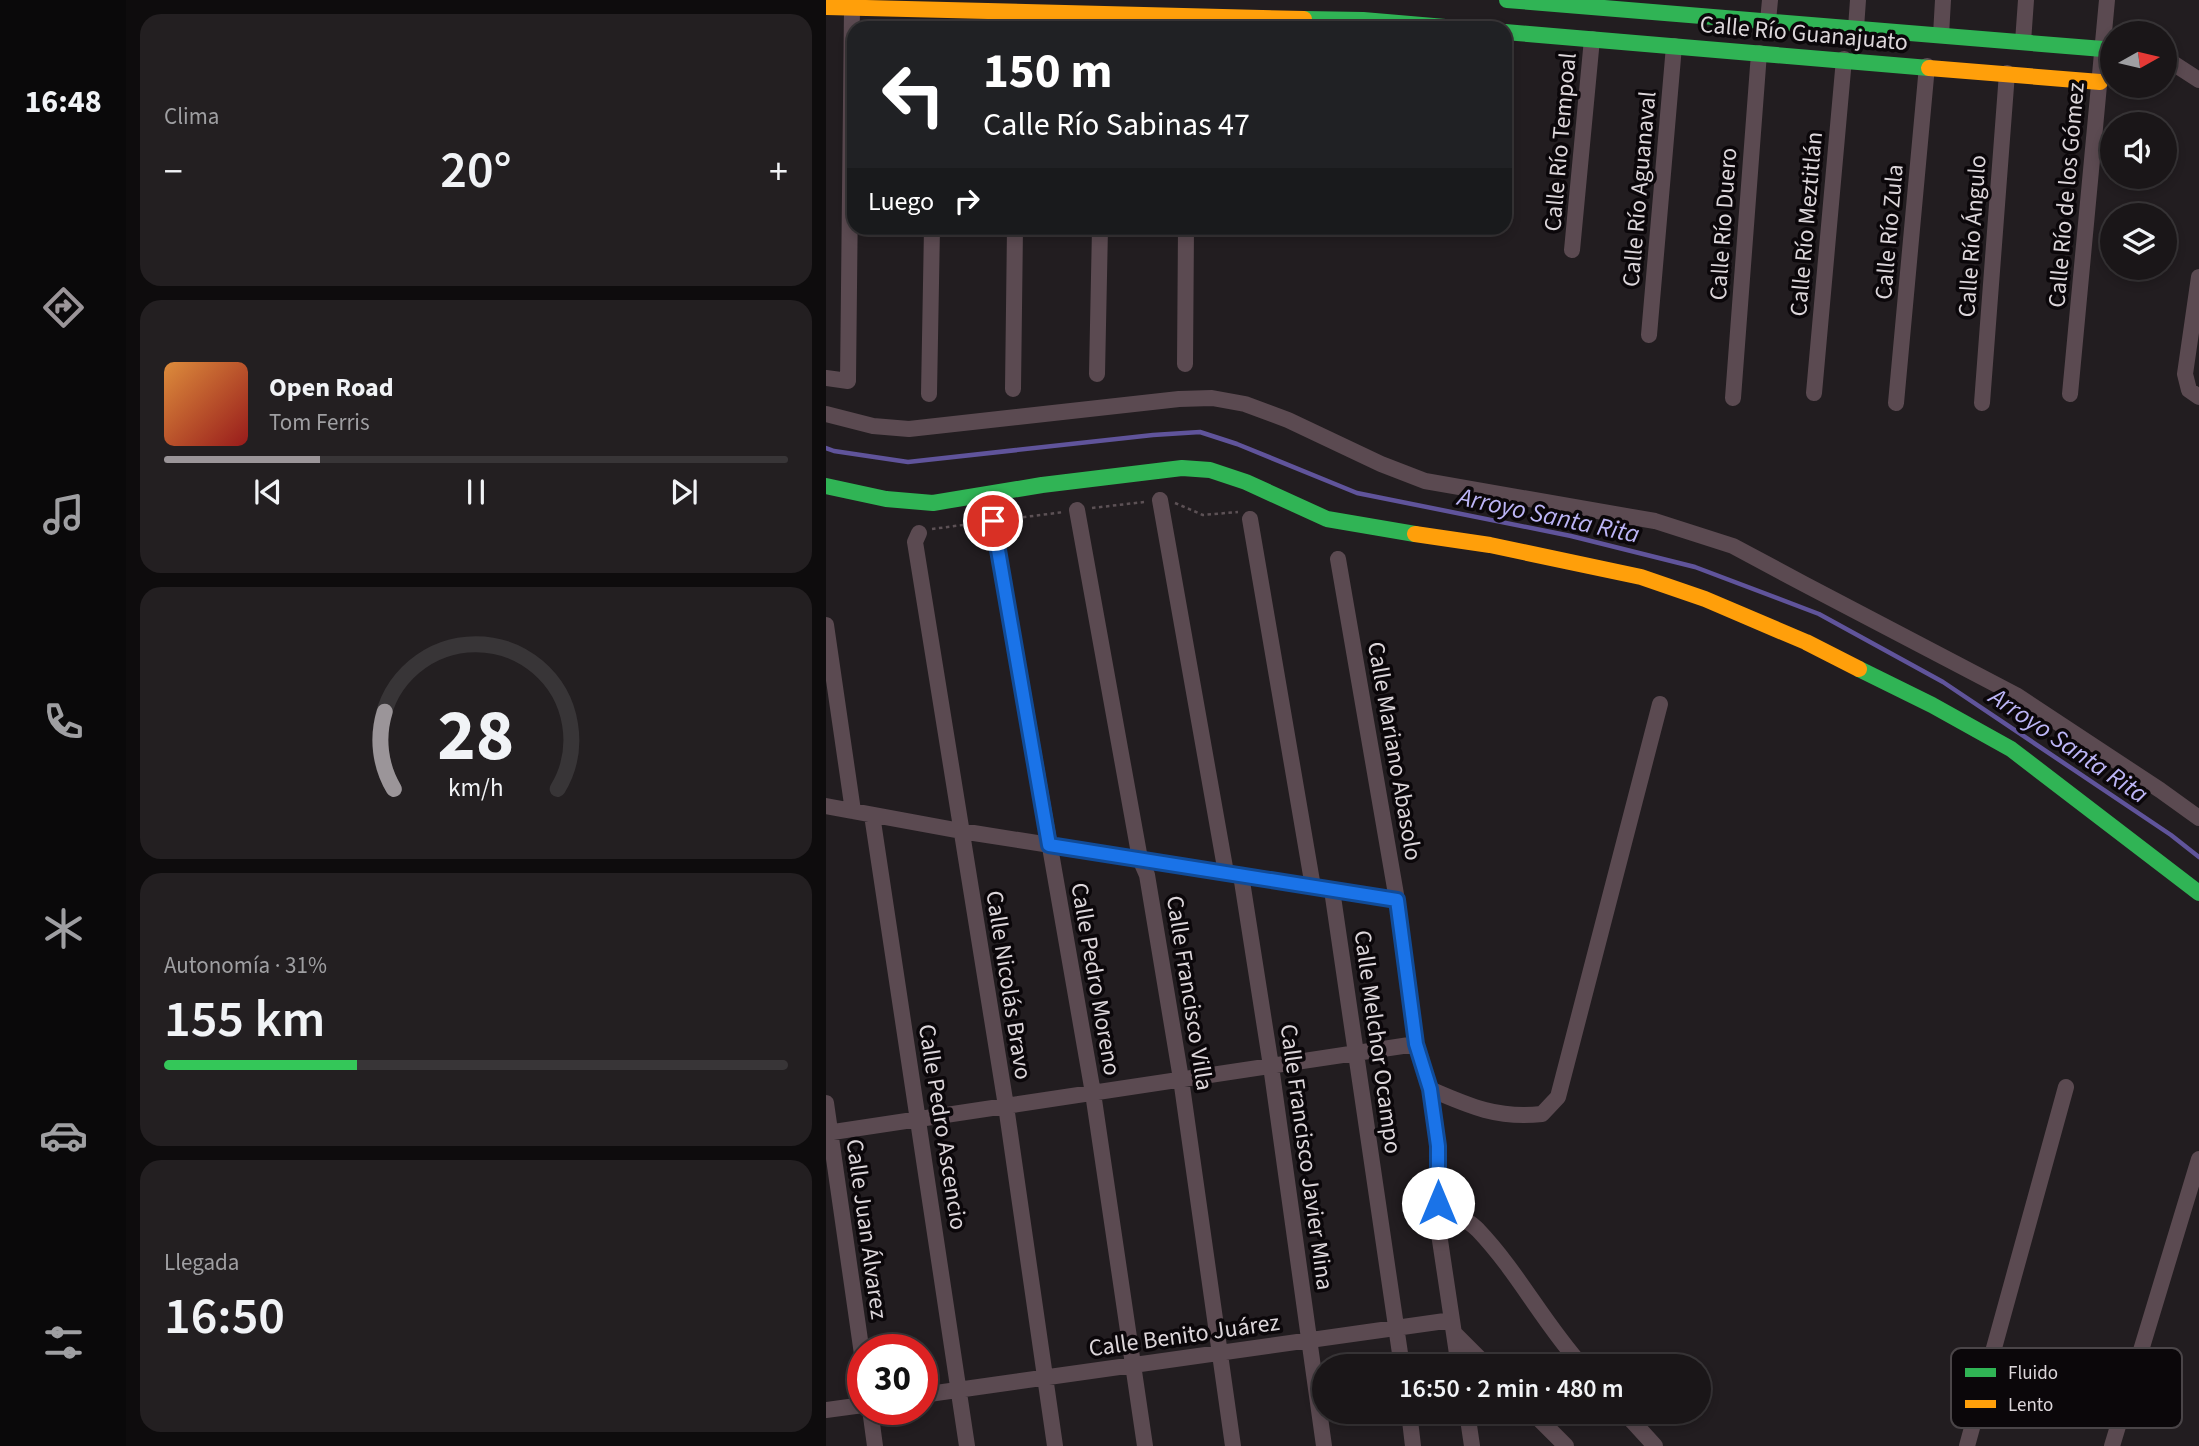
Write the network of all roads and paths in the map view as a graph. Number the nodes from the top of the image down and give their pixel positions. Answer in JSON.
{"nodes":[{"id":1,"x":1507,"y":0,"type":"edge"},
{"id":2,"x":1770,"y":0,"type":"edge"},
{"id":3,"x":1858,"y":0,"type":"edge"},
{"id":4,"x":1943,"y":0,"type":"edge"},
{"id":5,"x":2026,"y":0,"type":"edge"},
{"id":6,"x":2107,"y":0,"type":"edge"},
{"id":7,"x":1526,"y":1,"type":"edge"},
{"id":8,"x":1606,"y":4,"type":"edge"},
{"id":9,"x":826,"y":7,"type":"edge"},
{"id":10,"x":1140,"y":7,"type":"edge"},
{"id":11,"x":1686,"y":7,"type":"edge"},
{"id":12,"x":852,"y":8,"type":"junction"},
{"id":13,"x":936,"y":10,"type":"junction"},
{"id":14,"x":1016,"y":20,"type":"edge"},
{"id":15,"x":852,"y":21,"type":"edge"},
{"id":16,"x":935,"y":21,"type":"edge"},
{"id":17,"x":1105,"y":21,"type":"edge"},
{"id":18,"x":1186,"y":21,"type":"edge"},
{"id":19,"x":1276,"y":21,"type":"edge"},
{"id":20,"x":1372,"y":21,"type":"edge"},
{"id":21,"x":1566,"y":21,"type":"junction"},
{"id":22,"x":1768,"y":21,"type":"junction"},
{"id":23,"x":2107,"y":21,"type":"edge"},
{"id":24,"x":1856,"y":28,"type":"junction"},
{"id":25,"x":1886,"y":30,"type":"junction"},
{"id":26,"x":1512,"y":31,"type":"edge"},
{"id":27,"x":1941,"y":35,"type":"junction"},
{"id":28,"x":1592,"y":39,"type":"junction"},
{"id":29,"x":2023,"y":42,"type":"junction"},
{"id":30,"x":1674,"y":46,"type":"junction"},
{"id":31,"x":2100,"y":49,"type":"edge"},
{"id":32,"x":1759,"y":52,"type":"junction"},
{"id":33,"x":1844,"y":60,"type":"junction"},
{"id":34,"x":1884,"y":63,"type":"junction"},
{"id":35,"x":1927,"y":66,"type":"junction"},
{"id":36,"x":2177,"y":66,"type":"edge"},
{"id":37,"x":2007,"y":73,"type":"junction"},
{"id":38,"x":2199,"y":80,"type":"edge"},
{"id":39,"x":2100,"y":82,"type":"joint"},
{"id":40,"x":850,"y":235,"type":"edge"},
{"id":41,"x":932,"y":235,"type":"edge"},
{"id":42,"x":1014,"y":235,"type":"edge"},
{"id":43,"x":1100,"y":235,"type":"edge"},
{"id":44,"x":1186,"y":235,"type":"edge"},
{"id":45,"x":1572,"y":250,"type":"dead end"},
{"id":46,"x":2199,"y":277,"type":"edge"},
{"id":47,"x":1649,"y":335,"type":"dead end"},
{"id":48,"x":1185,"y":364,"type":"dead end"},
{"id":49,"x":1097,"y":374,"type":"dead end"},
{"id":50,"x":826,"y":378,"type":"edge"},
{"id":51,"x":1013,"y":389,"type":"dead end"},
{"id":52,"x":1814,"y":393,"type":"dead end"},
{"id":53,"x":929,"y":394,"type":"dead end"},
{"id":54,"x":2070,"y":394,"type":"dead end"},
{"id":55,"x":2199,"y":397,"type":"edge"},
{"id":56,"x":1733,"y":398,"type":"dead end"},
{"id":57,"x":1982,"y":402,"type":"dead end"},
{"id":58,"x":1896,"y":403,"type":"dead end"},
{"id":59,"x":826,"y":414,"type":"edge"},
{"id":60,"x":826,"y":486,"type":"edge"},
{"id":61,"x":1160,"y":500,"type":"dead end"},
{"id":62,"x":1077,"y":510,"type":"dead end"},
{"id":63,"x":1250,"y":519,"type":"dead end"},
{"id":64,"x":993,"y":521,"type":"dead end"},
{"id":65,"x":919,"y":533,"type":"dead end"},
{"id":66,"x":1338,"y":559,"type":"dead end"},
{"id":67,"x":826,"y":625,"type":"edge"},
{"id":68,"x":1660,"y":704,"type":"dead end"},
{"id":69,"x":826,"y":806,"type":"edge"},
{"id":70,"x":853,"y":811,"type":"junction"},
{"id":71,"x":872,"y":815,"type":"junction"},
{"id":72,"x":2199,"y":818,"type":"edge"},
{"id":73,"x":961,"y":831,"type":"junction"},
{"id":74,"x":1049,"y":845,"type":"junction"},
{"id":75,"x":1140,"y":859,"type":"junction"},
{"id":76,"x":1233,"y":874,"type":"junction"},
{"id":77,"x":1313,"y":887,"type":"junction"},
{"id":78,"x":1332,"y":890,"type":"junction"},
{"id":79,"x":2199,"y":893,"type":"edge"},
{"id":80,"x":1397,"y":900,"type":"junction"},
{"id":81,"x":1416,"y":1044,"type":"junction"},
{"id":82,"x":1357,"y":1053,"type":"junction"},
{"id":83,"x":1272,"y":1066,"type":"junction"},
{"id":84,"x":1181,"y":1079,"type":"junction"},
{"id":85,"x":2066,"y":1087,"type":"dead end"},
{"id":86,"x":1430,"y":1089,"type":"junction"},
{"id":87,"x":1093,"y":1093,"type":"junction"},
{"id":88,"x":826,"y":1103,"type":"edge"},
{"id":89,"x":1006,"y":1106,"type":"junction"},
{"id":90,"x":919,"y":1118,"type":"junction"},
{"id":91,"x":828,"y":1133,"type":"edge"},
{"id":92,"x":2199,"y":1159,"type":"edge"},
{"id":93,"x":1438,"y":1203,"type":"junction"},
{"id":94,"x":1453,"y":1326,"type":"junction"},
{"id":95,"x":1396,"y":1328,"type":"junction"},
{"id":96,"x":859,"y":1334,"type":"edge"},
{"id":97,"x":1309,"y":1340,"type":"junction"},
{"id":98,"x":1994,"y":1348,"type":"edge"},
{"id":99,"x":2142,"y":1348,"type":"edge"},
{"id":100,"x":1220,"y":1353,"type":"junction"},
{"id":101,"x":1400,"y":1354,"type":"edge"},
{"id":102,"x":1458,"y":1354,"type":"edge"},
{"id":103,"x":1477,"y":1354,"type":"edge"},
{"id":104,"x":1571,"y":1354,"type":"edge"},
{"id":105,"x":1133,"y":1366,"type":"junction"},
{"id":106,"x":1045,"y":1378,"type":"junction"},
{"id":107,"x":958,"y":1390,"type":"junction"},
{"id":108,"x":938,"y":1393,"type":"edge"},
{"id":109,"x":847,"y":1407,"type":"edge"},
{"id":110,"x":826,"y":1410,"type":"edge"},
{"id":111,"x":1410,"y":1424,"type":"edge"},
{"id":112,"x":1469,"y":1424,"type":"edge"},
{"id":113,"x":1544,"y":1424,"type":"edge"},
{"id":114,"x":1635,"y":1424,"type":"edge"},
{"id":115,"x":872,"y":1425,"type":"edge"},
{"id":116,"x":1972,"y":1428,"type":"edge"},
{"id":117,"x":2117,"y":1428,"type":"edge"},
{"id":118,"x":875,"y":1446,"type":"edge"},
{"id":119,"x":967,"y":1446,"type":"edge"},
{"id":120,"x":1055,"y":1446,"type":"edge"},
{"id":121,"x":1145,"y":1446,"type":"edge"},
{"id":122,"x":1233,"y":1446,"type":"edge"},
{"id":123,"x":1324,"y":1446,"type":"edge"},
{"id":124,"x":1413,"y":1446,"type":"edge"},
{"id":125,"x":1472,"y":1446,"type":"edge"},
{"id":126,"x":1566,"y":1446,"type":"edge"},
{"id":127,"x":1655,"y":1446,"type":"edge"},
{"id":128,"x":1967,"y":1446,"type":"edge"},
{"id":129,"x":2112,"y":1446,"type":"edge"}],
"edges":[{"from":1,"to":7,"type":"street","name":"Calle Río Guanajuato"},
{"from":2,"to":22,"type":"street"},
{"from":3,"to":24,"type":"street"},
{"from":4,"to":27,"type":"street"},
{"from":5,"to":29,"type":"street"},
{"from":6,"to":23,"type":"street","name":"Calle Río de los Gómez"},
{"from":7,"to":21,"type":"street","name":"Calle Río Guanajuato"},
{"from":8,"to":11,"type":"street","name":"Calle Río Guanajuato"},
{"from":8,"to":21,"type":"street","name":"Calle Río Guanajuato"},
{"from":9,"to":12,"type":"street"},
{"from":10,"to":17,"type":"street"},
{"from":10,"to":18,"type":"street"},
{"from":11,"to":22,"type":"street","name":"Calle Río Guanajuato"},
{"from":12,"to":13,"type":"street"},
{"from":12,"to":15,"type":"street"},
{"from":13,"to":14,"type":"street"},
{"from":13,"to":16,"type":"street"},
{"from":14,"to":17,"type":"street"},
{"from":19,"to":20,"type":"street"},
{"from":21,"to":26,"type":"street","name":"Calle Río Guanajuato"},
{"from":21,"to":28,"type":"street","name":"Calle Río Guanajuato"},
{"from":22,"to":24,"type":"street","name":"Calle Río Guanajuato"},
{"from":24,"to":25,"type":"street","name":"Calle Río Guanajuato"},
{"from":25,"to":27,"type":"street","name":"Calle Río Guanajuato"},
{"from":25,"to":34,"type":"street"},
{"from":27,"to":29,"type":"street","name":"Calle Río Guanajuato"},
{"from":28,"to":30,"type":"street","name":"Calle Río Guanajuato"},
{"from":28,"to":45,"type":"street","name":"Calle Río Tempoal"},
{"from":29,"to":31,"type":"street","name":"Calle Río Guanajuato"},
{"from":30,"to":32,"type":"street","name":"Calle Río Guanajuato"},
{"from":30,"to":47,"type":"street","name":"Calle Río Aguanaval"},
{"from":32,"to":33,"type":"street","name":"Calle Río Guanajuato"},
{"from":32,"to":56,"type":"street","name":"Calle Río Duero"},
{"from":33,"to":34,"type":"street","name":"Calle Río Guanajuato"},
{"from":33,"to":52,"type":"street","name":"Calle Río Meztitlán"},
{"from":34,"to":35,"type":"street","name":"Calle Río Guanajuato"},
{"from":35,"to":37,"type":"street","name":"Calle Río Guanajuato"},
{"from":35,"to":58,"type":"street","name":"Calle Río Zula"},
{"from":36,"to":38,"type":"street"},
{"from":37,"to":39,"type":"street","name":"Calle Río Guanajuato"},
{"from":37,"to":57,"type":"street","name":"Calle Río Ángulo"},
{"from":39,"to":54,"type":"street","name":"Calle Río de los Gómez"},
{"from":40,"to":50,"type":"street"},
{"from":41,"to":53,"type":"street"},
{"from":42,"to":51,"type":"street"},
{"from":43,"to":49,"type":"street"},
{"from":44,"to":48,"type":"street"},
{"from":46,"to":55,"type":"street"},
{"from":59,"to":72,"type":"street"},
{"from":60,"to":79,"type":"street"},
{"from":61,"to":76,"type":"street","name":"Calle Francisco Javier Mina"},
{"from":62,"to":75,"type":"street","name":"Calle Francisco Villa"},
{"from":63,"to":77,"type":"street"},
{"from":64,"to":74,"type":"street","name":"Calle Pedro Moreno"},
{"from":65,"to":73,"type":"street","name":"Calle Nicolás Bravo"},
{"from":66,"to":80,"type":"street","name":"Calle Mariano Abasolo"},
{"from":67,"to":70,"type":"street"},
{"from":68,"to":86,"type":"street"},
{"from":69,"to":70,"type":"street"},
{"from":70,"to":71,"type":"street"},
{"from":71,"to":73,"type":"street"},
{"from":71,"to":90,"type":"street","name":"Calle Pedro Ascencio"},
{"from":73,"to":74,"type":"street"},
{"from":73,"to":89,"type":"street","name":"Calle Nicolás Bravo"},
{"from":74,"to":75,"type":"street"},
{"from":74,"to":87,"type":"street","name":"Calle Pedro Moreno"},
{"from":75,"to":76,"type":"street"},
{"from":75,"to":84,"type":"street","name":"Calle Francisco Villa"},
{"from":76,"to":77,"type":"street"},
{"from":76,"to":83,"type":"street","name":"Calle Francisco Javier Mina"},
{"from":77,"to":78,"type":"street"},
{"from":78,"to":80,"type":"street"},
{"from":78,"to":82,"type":"street","name":"Calle Melchor Ocampo"},
{"from":80,"to":81,"type":"street","name":"Calle Mariano Abasolo"},
{"from":81,"to":82,"type":"street"},
{"from":81,"to":86,"type":"street","name":"Calle Mariano Abasolo"},
{"from":82,"to":83,"type":"street"},
{"from":82,"to":95,"type":"street","name":"Calle Melchor Ocampo"},
{"from":83,"to":84,"type":"street"},
{"from":83,"to":97,"type":"street","name":"Calle Francisco Javier Mina"},
{"from":84,"to":87,"type":"street"},
{"from":84,"to":100,"type":"street","name":"Calle Francisco Villa"},
{"from":85,"to":98,"type":"street"},
{"from":86,"to":93,"type":"street","name":"Calle Mariano Abasolo"},
{"from":87,"to":89,"type":"street"},
{"from":87,"to":105,"type":"street","name":"Calle Pedro Moreno"},
{"from":88,"to":91,"type":"street","name":"Calle Juan Álvarez"},
{"from":89,"to":90,"type":"street"},
{"from":89,"to":106,"type":"street","name":"Calle Nicolás Bravo"},
{"from":90,"to":91,"type":"street"},
{"from":90,"to":107,"type":"street","name":"Calle Pedro Ascencio"},
{"from":91,"to":96,"type":"street","name":"Calle Juan Álvarez"},
{"from":92,"to":99,"type":"street"},
{"from":93,"to":94,"type":"street","name":"Calle Mariano Abasolo"},
{"from":93,"to":104,"type":"street"},
{"from":94,"to":95,"type":"street","name":"Calle Benito Juárez"},
{"from":94,"to":102,"type":"street","name":"Calle Mariano Abasolo"},
{"from":94,"to":103,"type":"street"},
{"from":95,"to":97,"type":"street","name":"Calle Benito Juárez"},
{"from":95,"to":101,"type":"street","name":"Calle Melchor Ocampo"},
{"from":97,"to":100,"type":"street","name":"Calle Benito Juárez"},
{"from":97,"to":123,"type":"street","name":"Calle Francisco Javier Mina"},
{"from":100,"to":105,"type":"street","name":"Calle Benito Juárez"},
{"from":100,"to":122,"type":"street","name":"Calle Francisco Villa"},
{"from":105,"to":106,"type":"street","name":"Calle Benito Juárez"},
{"from":105,"to":121,"type":"street","name":"Calle Pedro Moreno"},
{"from":106,"to":107,"type":"street","name":"Calle Benito Juárez"},
{"from":106,"to":120,"type":"street","name":"Calle Nicolás Bravo"},
{"from":107,"to":108,"type":"street","name":"Calle Benito Juárez"},
{"from":107,"to":119,"type":"street","name":"Calle Pedro Ascencio"},
{"from":109,"to":110,"type":"street"},
{"from":111,"to":124,"type":"street"},
{"from":112,"to":125,"type":"street"},
{"from":113,"to":126,"type":"street"},
{"from":114,"to":127,"type":"street"},
{"from":115,"to":118,"type":"street"},
{"from":116,"to":128,"type":"street"},
{"from":117,"to":129,"type":"street"}]}
